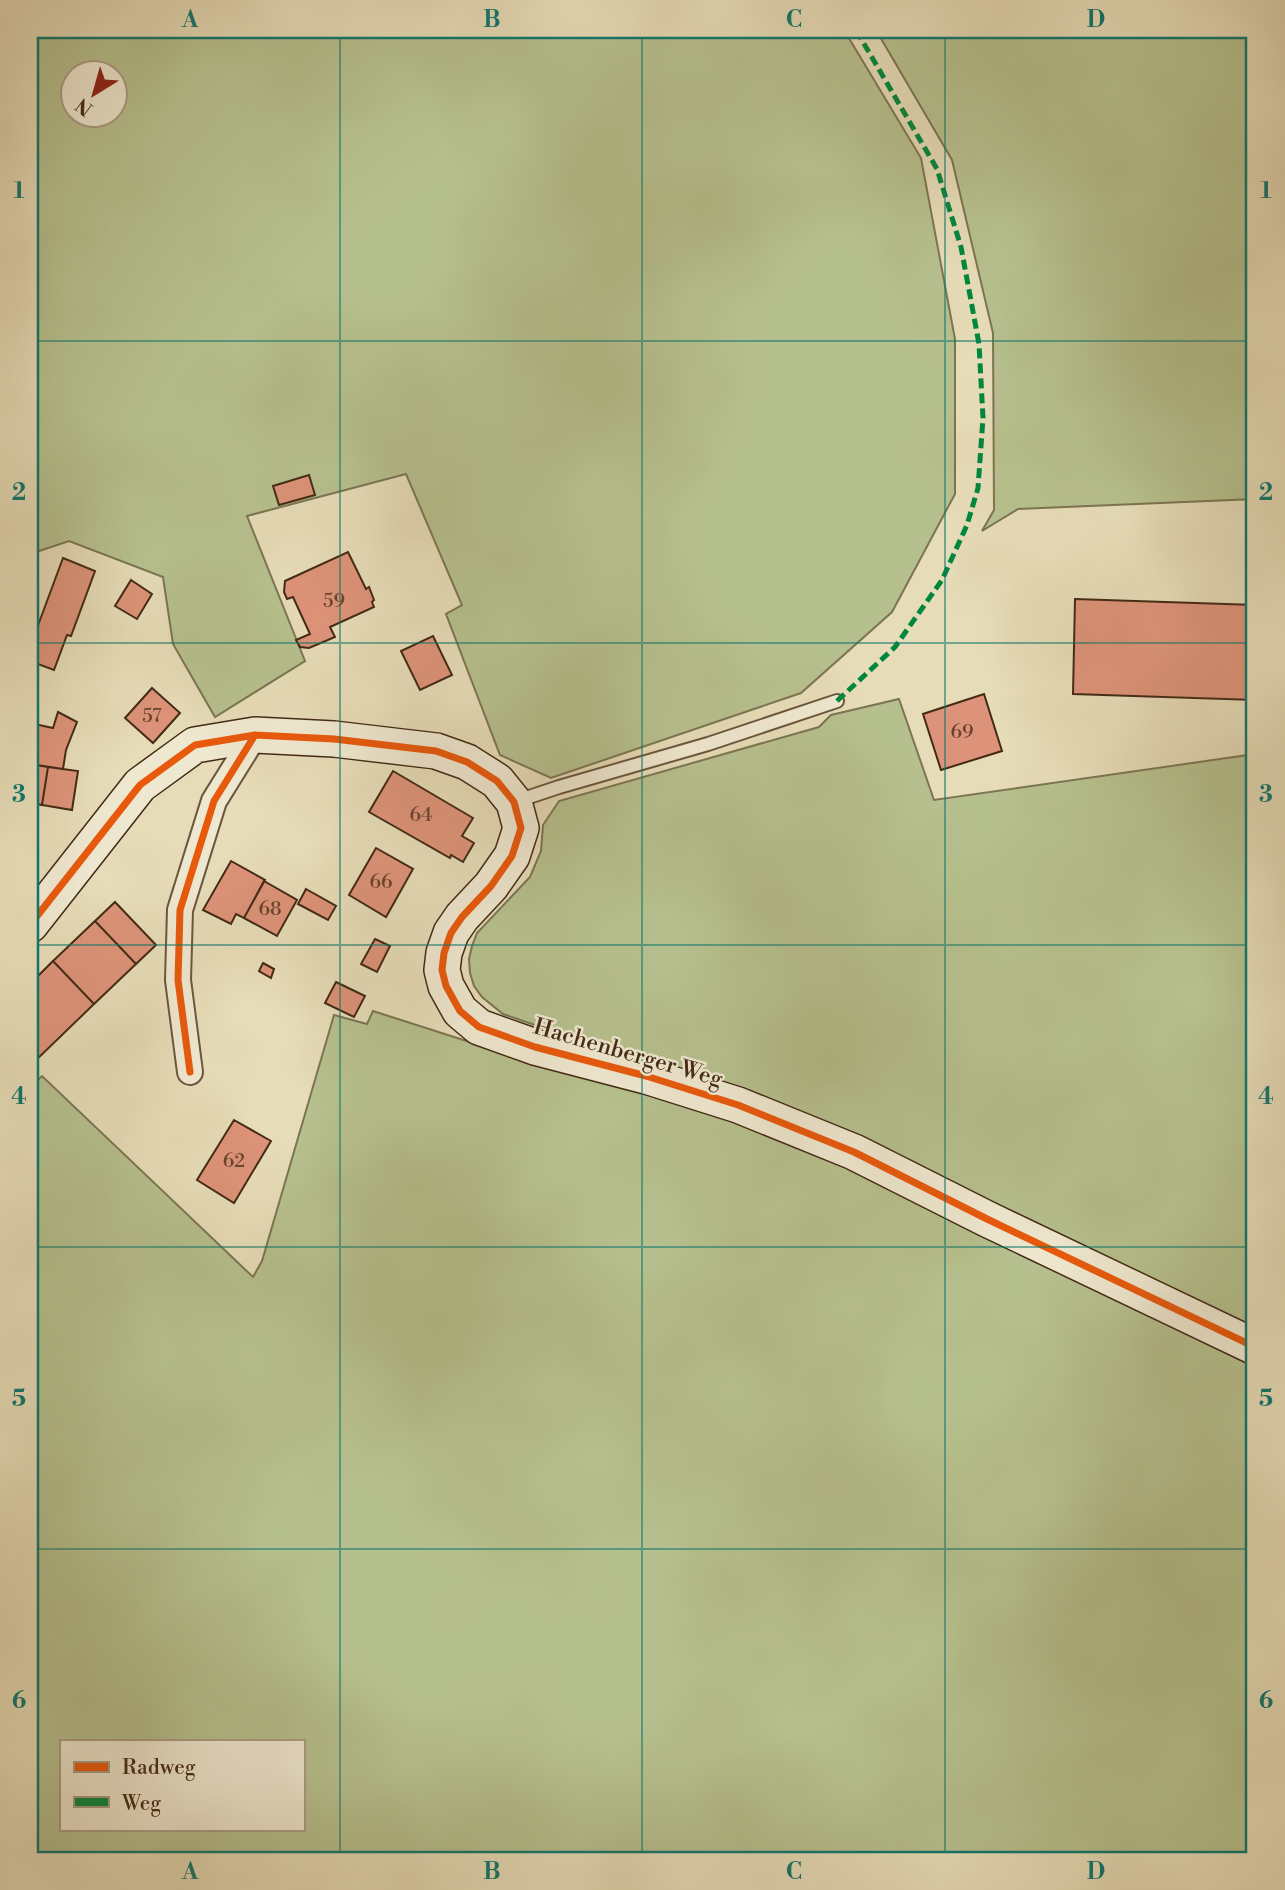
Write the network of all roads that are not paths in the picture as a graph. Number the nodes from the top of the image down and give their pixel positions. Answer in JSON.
{"nodes":[{"id":1,"x":837,"y":701,"type":"dead end"},
{"id":2,"x":255,"y":734,"type":"junction"},
{"id":3,"x":514,"y":802,"type":"junction"},
{"id":4,"x":30,"y":925,"type":"edge"},
{"id":5,"x":190,"y":1072,"type":"dead end"},
{"id":6,"x":1255,"y":1347,"type":"edge"}],
"edges":[{"from":1,"to":3,"type":"lane"},
{"from":2,"to":3,"type":"street"},
{"from":2,"to":4,"type":"street"},
{"from":2,"to":5,"type":"street"},
{"from":3,"to":6,"type":"street","name":"Hachenberger Weg"}]}
